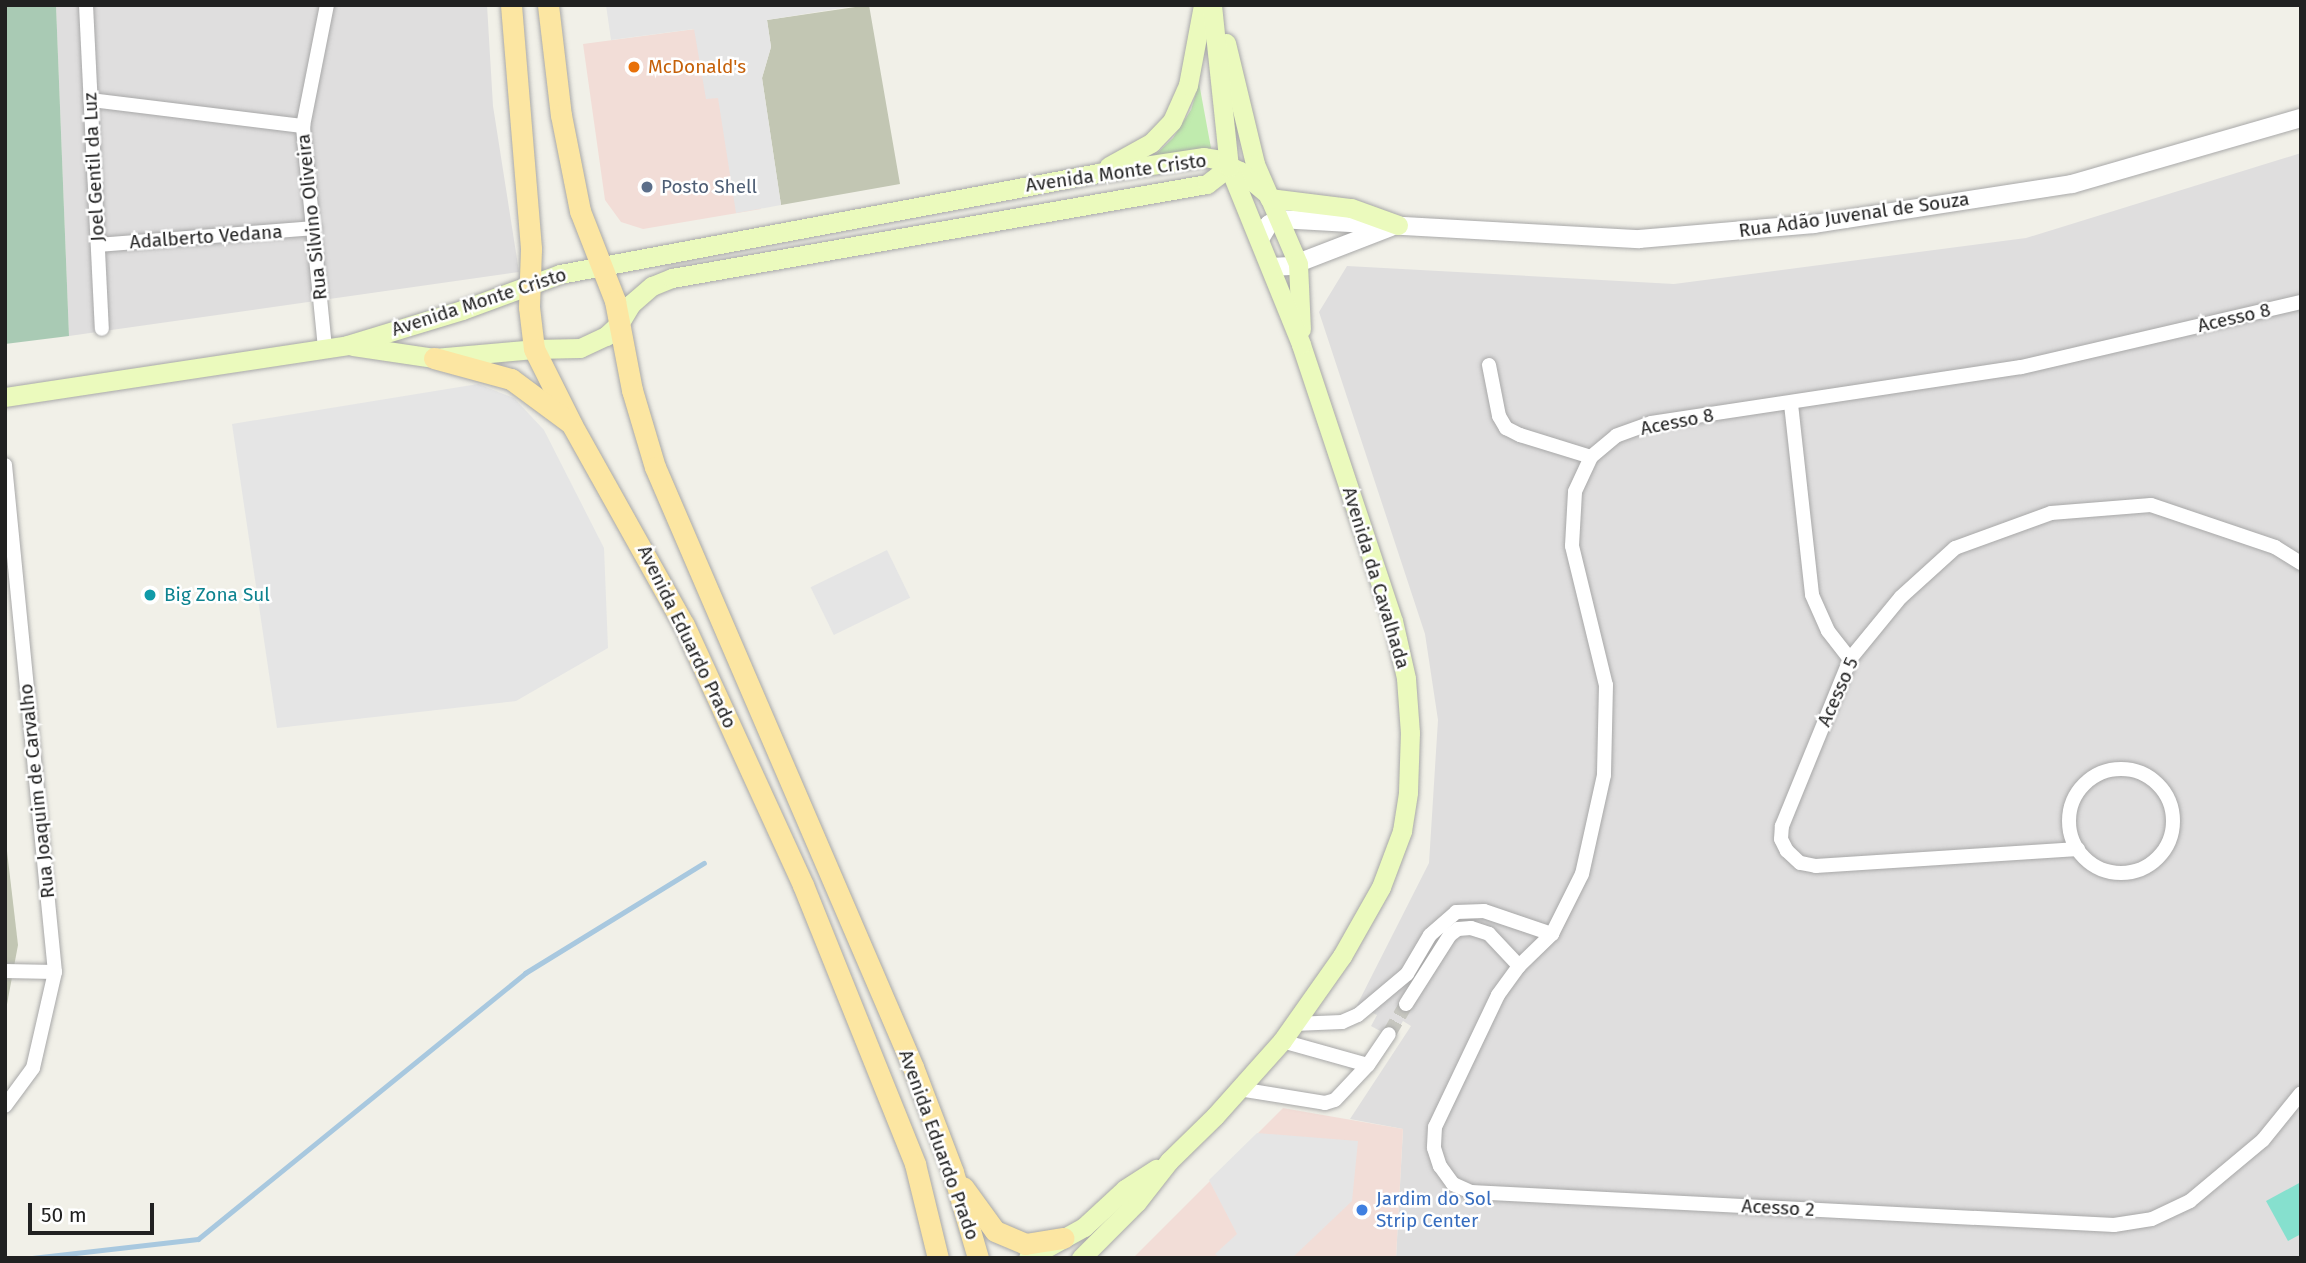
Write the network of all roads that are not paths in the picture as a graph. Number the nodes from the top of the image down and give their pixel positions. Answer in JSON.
{"nodes":[{"id":1,"x":86,"y":5,"type":"edge"},
{"id":2,"x":327,"y":5,"type":"edge"},
{"id":3,"x":511,"y":5,"type":"edge"},
{"id":4,"x":548,"y":5,"type":"edge"},
{"id":5,"x":1203,"y":5,"type":"edge"},
{"id":6,"x":1214,"y":5,"type":"edge"},
{"id":7,"x":1230,"y":62,"type":"junction"},
{"id":8,"x":91,"y":100,"type":"junction"},
{"id":9,"x":2301,"y":118,"type":"edge"},
{"id":10,"x":303,"y":126,"type":"junction"},
{"id":11,"x":1229,"y":167,"type":"junction"},
{"id":12,"x":1098,"y":173,"type":"junction"},
{"id":13,"x":1267,"y":195,"type":"junction"},
{"id":14,"x":1279,"y":219,"type":"junction"},
{"id":15,"x":1398,"y":225,"type":"junction"},
{"id":16,"x":314,"y":228,"type":"junction"},
{"id":17,"x":1260,"y":239,"type":"junction"},
{"id":18,"x":98,"y":245,"type":"junction"},
{"id":19,"x":1298,"y":264,"type":"junction"},
{"id":20,"x":1271,"y":267,"type":"junction"},
{"id":21,"x":600,"y":268,"type":"junction"},
{"id":22,"x":530,"y":287,"type":"junction"},
{"id":23,"x":2301,"y":302,"type":"edge"},
{"id":24,"x":619,"y":324,"type":"junction"},
{"id":25,"x":102,"y":329,"type":"dead end"},
{"id":26,"x":1301,"y":344,"type":"junction"},
{"id":27,"x":346,"y":345,"type":"junction"},
{"id":28,"x":325,"y":348,"type":"junction"},
{"id":29,"x":534,"y":349,"type":"junction"},
{"id":30,"x":434,"y":359,"type":"junction"},
{"id":31,"x":1489,"y":365,"type":"dead end"},
{"id":32,"x":5,"y":397,"type":"edge"},
{"id":33,"x":1791,"y":404,"type":"junction"},
{"id":34,"x":572,"y":425,"type":"junction"},
{"id":35,"x":1591,"y":457,"type":"junction"},
{"id":36,"x":5,"y":466,"type":"edge"},
{"id":37,"x":2301,"y":563,"type":"edge"},
{"id":38,"x":1850,"y":659,"type":"junction"},
{"id":39,"x":2078,"y":849,"type":"junction"},
{"id":40,"x":1552,"y":934,"type":"junction"},
{"id":41,"x":1519,"y":966,"type":"junction"},
{"id":42,"x":5,"y":971,"type":"edge"},
{"id":43,"x":55,"y":972,"type":"junction"},
{"id":44,"x":1406,"y":1004,"type":"tunnel mouth"},
{"id":45,"x":1294,"y":1024,"type":"junction"},
{"id":46,"x":1389,"y":1034,"type":"tunnel mouth"},
{"id":47,"x":1282,"y":1041,"type":"junction"},
{"id":48,"x":1368,"y":1065,"type":"junction"},
{"id":49,"x":13,"y":1086,"type":"edge"},
{"id":50,"x":1239,"y":1089,"type":"junction"},
{"id":51,"x":2301,"y":1094,"type":"edge"},
{"id":52,"x":5,"y":1106,"type":"edge"},
{"id":53,"x":1169,"y":1161,"type":"junction"},
{"id":54,"x":953,"y":1172,"type":"junction"},
{"id":55,"x":1064,"y":1238,"type":"junction"},
{"id":56,"x":938,"y":1258,"type":"edge"},
{"id":57,"x":978,"y":1258,"type":"edge"},
{"id":58,"x":1028,"y":1258,"type":"edge"},
{"id":59,"x":1081,"y":1258,"type":"edge"}],
"edges":[{"from":1,"to":8,"type":"street","name":"Joel Gentil da Luz"},
{"from":2,"to":10,"type":"street","name":"Rua Silvino Oliveira"},
{"from":3,"to":22,"type":"main road","name":"Avenida Eduardo Prado"},
{"from":4,"to":21,"type":"main road","name":"Avenida Eduardo Prado"},
{"from":5,"to":12,"type":"main road"},
{"from":6,"to":7,"type":"main road","name":"Avenida da Cavalhada"},
{"from":6,"to":11,"type":"main road","name":"Avenida da Cavalhada"},
{"from":7,"to":11,"type":"main road"},
{"from":7,"to":13,"type":"main road","name":"Avenida da Cavalhada"},
{"from":8,"to":10,"type":"street"},
{"from":8,"to":18,"type":"street","name":"Joel Gentil da Luz"},
{"from":9,"to":15,"type":"street","name":"Rua Adão Juvenal de Souza"},
{"from":10,"to":16,"type":"street","name":"Rua Silvino Oliveira"},
{"from":11,"to":12,"type":"main road","name":"Avenida Monte Cristo"},
{"from":11,"to":13,"type":"main road"},
{"from":11,"to":17,"type":"main road","name":"Avenida da Cavalhada"},
{"from":11,"to":24,"type":"main road","name":"Avenida Monte Cristo"},
{"from":12,"to":21,"type":"main road","name":"Avenida Monte Cristo"},
{"from":13,"to":14,"type":"main road","name":"Avenida da Cavalhada"},
{"from":13,"to":15,"type":"main road"},
{"from":14,"to":15,"type":"street","name":"Rua Adão Juvenal de Souza"},
{"from":14,"to":17,"type":"street"},
{"from":14,"to":19,"type":"main road","name":"Avenida da Cavalhada"},
{"from":15,"to":19,"type":"street","name":"Rua Adão Juvenal de Souza"},
{"from":16,"to":18,"type":"street","name":"Adalberto Vedana"},
{"from":16,"to":28,"type":"street","name":"Rua Silvino Oliveira"},
{"from":17,"to":20,"type":"main road","name":"Avenida da Cavalhada"},
{"from":18,"to":25,"type":"street","name":"Joel Gentil da Luz"},
{"from":19,"to":20,"type":"street","name":"Rua Adão Juvenal de Souza"},
{"from":19,"to":26,"type":"main road","name":"Avenida da Cavalhada"},
{"from":20,"to":26,"type":"main road","name":"Avenida da Cavalhada"},
{"from":21,"to":22,"type":"main road","name":"Avenida Monte Cristo"},
{"from":21,"to":24,"type":"main road","name":"Avenida Eduardo Prado"},
{"from":22,"to":27,"type":"main road","name":"Avenida Monte Cristo"},
{"from":22,"to":29,"type":"main road","name":"Avenida Eduardo Prado"},
{"from":23,"to":33,"type":"street","name":"Acesso 8"},
{"from":24,"to":29,"type":"main road","name":"Avenida Monte Cristo"},
{"from":24,"to":54,"type":"main road","name":"Avenida Eduardo Prado"},
{"from":26,"to":45,"type":"main road","name":"Avenida da Cavalhada"},
{"from":27,"to":28,"type":"main road","name":"Avenida Monte Cristo"},
{"from":27,"to":30,"type":"main road","name":"Avenida Monte Cristo"},
{"from":28,"to":32,"type":"main road","name":"Avenida Monte Cristo"},
{"from":29,"to":30,"type":"main road","name":"Avenida Monte Cristo"},
{"from":29,"to":34,"type":"main road","name":"Avenida Eduardo Prado"},
{"from":30,"to":34,"type":"main road"},
{"from":31,"to":35,"type":"street"},
{"from":33,"to":35,"type":"street","name":"Acesso 8"},
{"from":33,"to":38,"type":"street"},
{"from":34,"to":56,"type":"main road","name":"Avenida Eduardo Prado"},
{"from":35,"to":40,"type":"street","name":"Acesso 8"},
{"from":36,"to":43,"type":"street","name":"Rua Joaquim de Carvalho"},
{"from":37,"to":38,"type":"street","name":"Acesso 5"},
{"from":38,"to":39,"type":"street","name":"Acesso 5"},
{"from":39,"to":39,"type":"street"},
{"from":40,"to":41,"type":"street","name":"Acesso 8"},
{"from":40,"to":45,"type":"street"},
{"from":41,"to":44,"type":"street"},
{"from":41,"to":51,"type":"street","name":"Acesso 2"},
{"from":42,"to":43,"type":"street"},
{"from":43,"to":49,"type":"street","name":"Rua Joaquim de Carvalho"},
{"from":45,"to":47,"type":"main road","name":"Avenida da Cavalhada"},
{"from":46,"to":48,"type":"street"},
{"from":47,"to":48,"type":"street"},
{"from":47,"to":50,"type":"main road","name":"Avenida da Cavalhada"},
{"from":48,"to":50,"type":"street"},
{"from":49,"to":52,"type":"street","name":"Rua Joaquim de Carvalho"},
{"from":50,"to":53,"type":"main road","name":"Avenida da Cavalhada"},
{"from":53,"to":55,"type":"main road","name":"Avenida da Cavalhada"},
{"from":53,"to":59,"type":"main road","name":"Avenida da Cavalhada"},
{"from":54,"to":55,"type":"main road"},
{"from":54,"to":57,"type":"main road","name":"Avenida Eduardo Prado"},
{"from":55,"to":58,"type":"main road","name":"Avenida da Cavalhada"}]}
